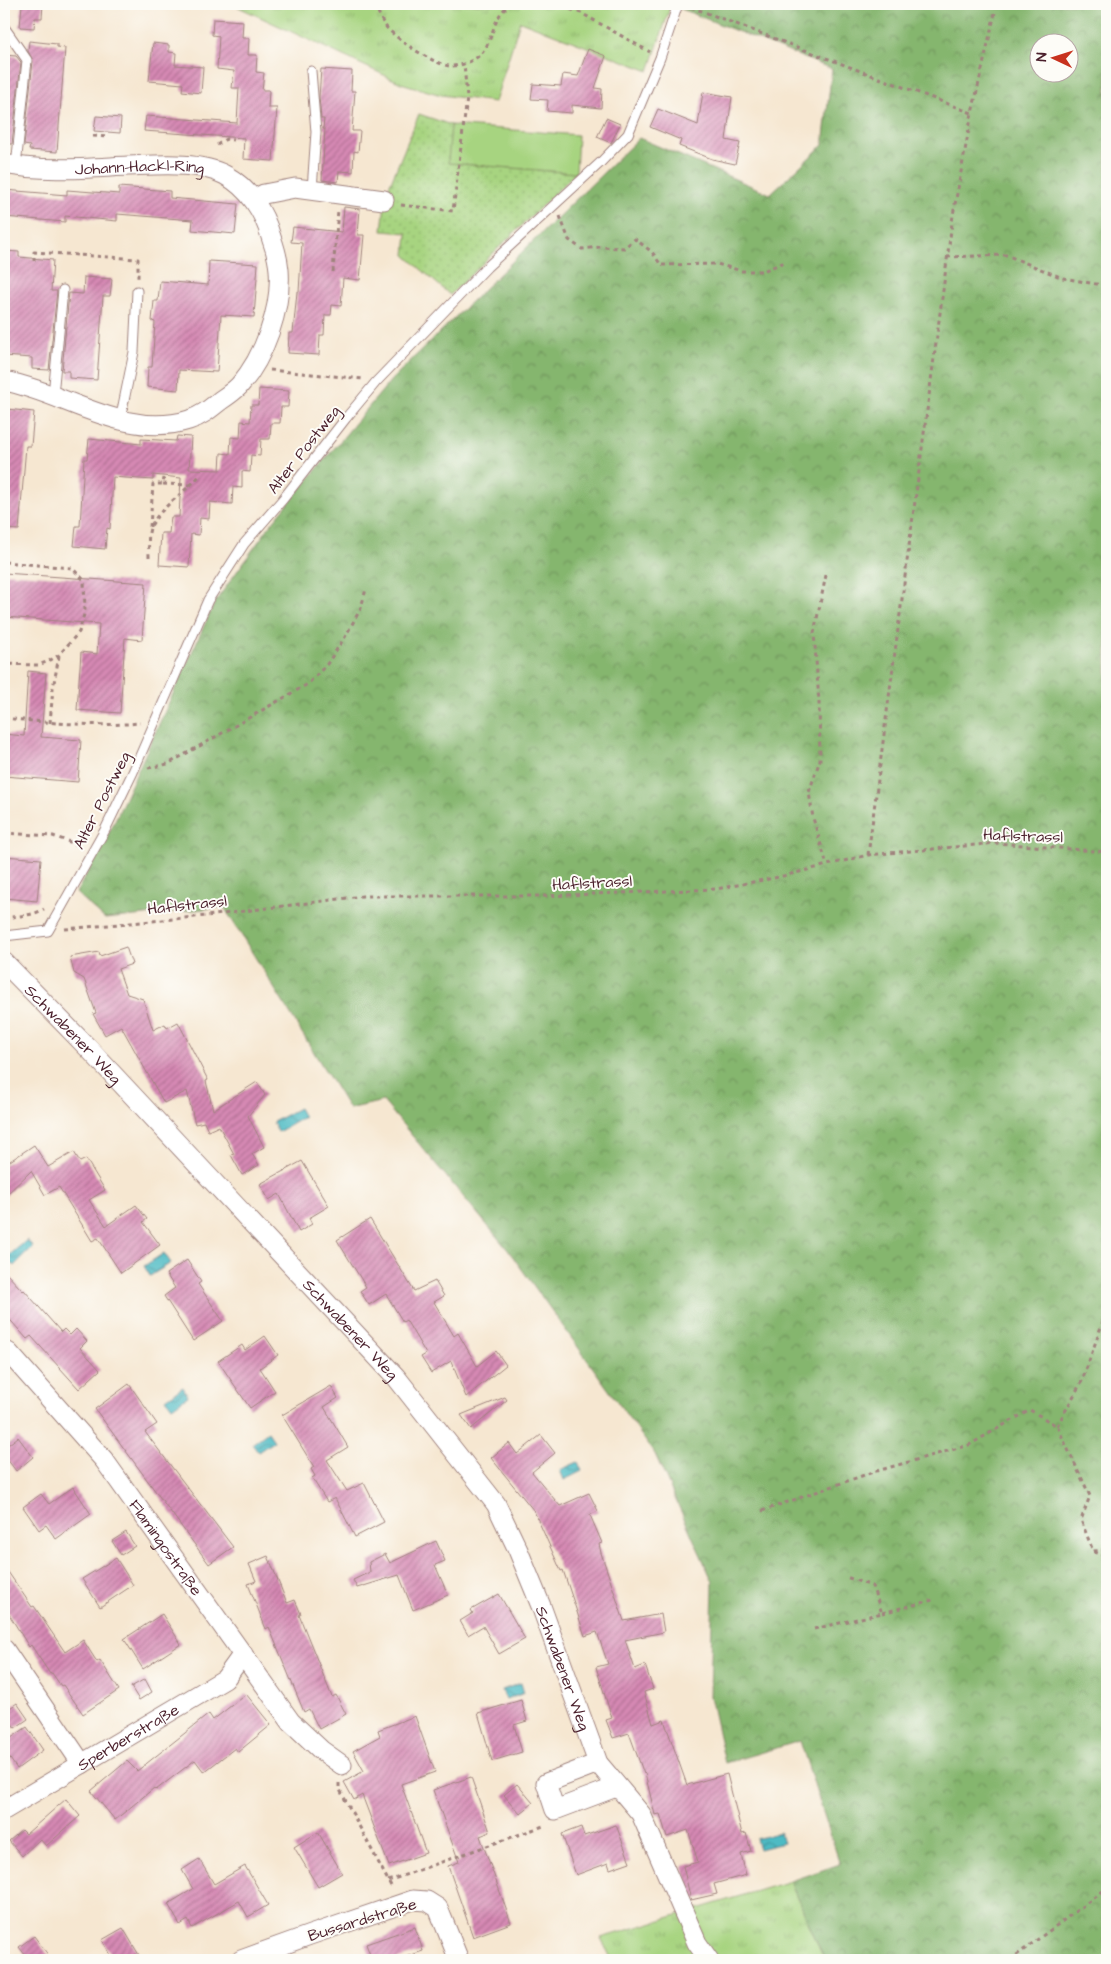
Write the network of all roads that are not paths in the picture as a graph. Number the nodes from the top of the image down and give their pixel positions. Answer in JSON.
{"nodes":[{"id":1,"x":678,"y":4,"type":"edge"},
{"id":2,"x":4,"y":27,"type":"edge"},
{"id":3,"x":311,"y":72,"type":"dead end"},
{"id":4,"x":10,"y":165,"type":"edge"},
{"id":5,"x":312,"y":190,"type":"junction"},
{"id":6,"x":254,"y":199,"type":"junction"},
{"id":7,"x":384,"y":200,"type":"road end"},
{"id":8,"x":63,"y":290,"type":"dead end"},
{"id":9,"x":137,"y":292,"type":"road end"},
{"id":10,"x":4,"y":380,"type":"edge"},
{"id":11,"x":54,"y":395,"type":"junction"},
{"id":12,"x":120,"y":420,"type":"junction"},
{"id":13,"x":4,"y":936,"type":"edge"},
{"id":14,"x":4,"y":962,"type":"edge"},
{"id":15,"x":4,"y":1350,"type":"edge"},
{"id":16,"x":4,"y":1649,"type":"edge"},
{"id":17,"x":243,"y":1654,"type":"junction"},
{"id":18,"x":598,"y":1763,"type":"junction"},
{"id":19,"x":82,"y":1764,"type":"junction"},
{"id":20,"x":342,"y":1765,"type":"road end"},
{"id":21,"x":616,"y":1787,"type":"junction"},
{"id":22,"x":4,"y":1810,"type":"edge"},
{"id":23,"x":241,"y":1960,"type":"edge"},
{"id":24,"x":459,"y":1960,"type":"edge"},
{"id":25,"x":709,"y":1960,"type":"edge"}],
"edges":[{"from":1,"to":13,"type":"lane","name":"Alter Postweg"},
{"from":2,"to":4,"type":"lane","name":"Johann-Hackl-Ring"},
{"from":3,"to":5,"type":"lane"},
{"from":4,"to":6,"type":"street","name":"Johann-Hackl-Ring"},
{"from":5,"to":6,"type":"street"},
{"from":5,"to":7,"type":"street"},
{"from":6,"to":12,"type":"street","name":"Johann-Hackl-Ring"},
{"from":8,"to":11,"type":"lane"},
{"from":9,"to":12,"type":"lane"},
{"from":10,"to":11,"type":"street","name":"Johann-Hackl-Ring"},
{"from":11,"to":12,"type":"street","name":"Johann-Hackl-Ring"},
{"from":14,"to":18,"type":"street","name":"Schwabener Weg"},
{"from":15,"to":17,"type":"street","name":"Flamingostraße"},
{"from":16,"to":19,"type":"street"},
{"from":17,"to":19,"type":"street","name":"Sperberstraße"},
{"from":17,"to":20,"type":"street","name":"Flamingostraße"},
{"from":18,"to":21,"type":"street","name":"Schwabener Weg"},
{"from":18,"to":21,"type":"street"},
{"from":19,"to":22,"type":"street","name":"Sperberstraße"},
{"from":21,"to":25,"type":"street","name":"Schwabener Weg"},
{"from":23,"to":24,"type":"street","name":"Bussardstraße"}]}
